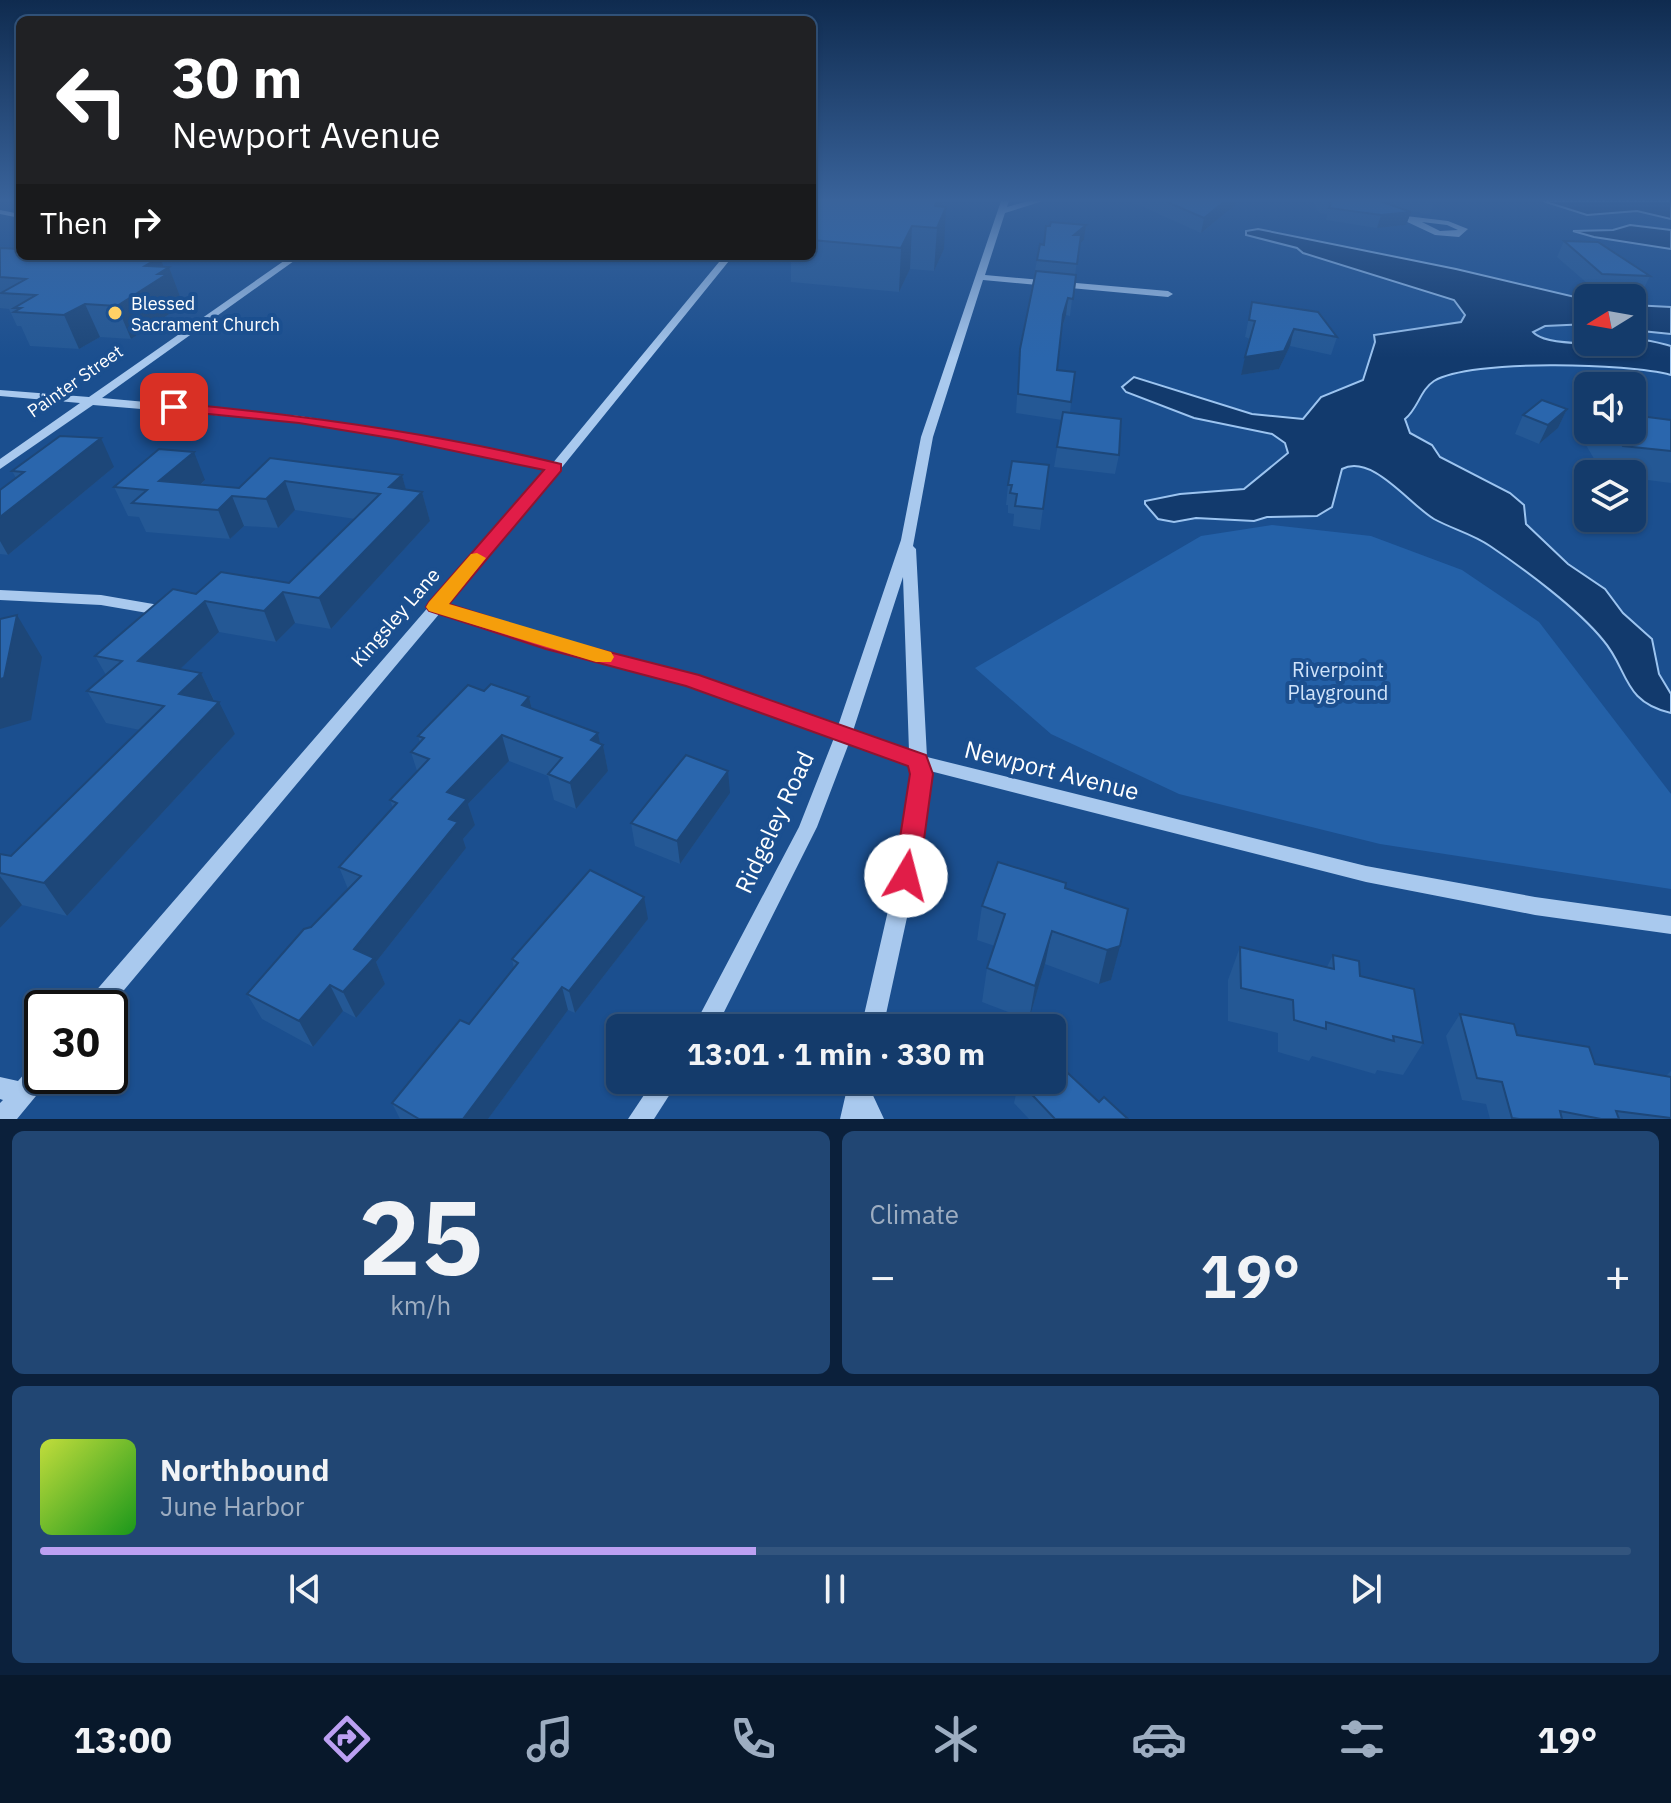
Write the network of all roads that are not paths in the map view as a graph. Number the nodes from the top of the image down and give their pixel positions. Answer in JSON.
{"nodes":[{"id":1,"x":988,"y":253,"type":"edge"},
{"id":2,"x":291,"y":260,"type":"edge"},
{"id":3,"x":726,"y":260,"type":"edge"},
{"id":4,"x":980,"y":277,"type":"junction"},
{"id":5,"x":1168,"y":294,"type":"dead end"},
{"id":6,"x":0,"y":393,"type":"edge"},
{"id":7,"x":90,"y":400,"type":"junction"},
{"id":8,"x":0,"y":465,"type":"edge"},
{"id":9,"x":555,"y":468,"type":"junction"},
{"id":10,"x":908,"y":540,"type":"junction"},
{"id":11,"x":0,"y":595,"type":"edge"},
{"id":12,"x":436,"y":607,"type":"junction"},
{"id":13,"x":159,"y":610,"type":"edge"},
{"id":14,"x":844,"y":734,"type":"junction"},
{"id":15,"x":918,"y":761,"type":"junction"},
{"id":16,"x":1671,"y":925,"type":"edge"},
{"id":17,"x":110,"y":990,"type":"edge"},
{"id":18,"x":711,"y":1014,"type":"edge"},
{"id":19,"x":875,"y":1014,"type":"edge"},
{"id":20,"x":11,"y":1091,"type":"edge"},
{"id":21,"x":658,"y":1094,"type":"edge"},
{"id":22,"x":857,"y":1094,"type":"edge"},
{"id":23,"x":863,"y":1094,"type":"edge"},
{"id":24,"x":2,"y":1119,"type":"edge"},
{"id":25,"x":640,"y":1119,"type":"edge"},
{"id":26,"x":852,"y":1119,"type":"edge"},
{"id":27,"x":872,"y":1119,"type":"edge"}],
"edges":[{"from":1,"to":4,"type":"street","name":"Ridgeley Road"},
{"from":2,"to":7,"type":"street","name":"Painter Street"},
{"from":3,"to":9,"type":"street","name":"Kingsley Lane"},
{"from":4,"to":5,"type":"street"},
{"from":4,"to":10,"type":"street","name":"Ridgeley Road"},
{"from":6,"to":7,"type":"street"},
{"from":7,"to":8,"type":"street","name":"Painter Street"},
{"from":7,"to":9,"type":"street"},
{"from":9,"to":12,"type":"street","name":"Kingsley Lane"},
{"from":10,"to":14,"type":"street","name":"Ridgeley Road"},
{"from":10,"to":15,"type":"street","name":"Ridgeley Road"},
{"from":11,"to":13,"type":"street"},
{"from":12,"to":14,"type":"street","name":"Newport Avenue"},
{"from":12,"to":17,"type":"street","name":"Kingsley Lane"},
{"from":14,"to":15,"type":"street","name":"Newport Avenue"},
{"from":14,"to":18,"type":"street","name":"Ridgeley Road"},
{"from":15,"to":16,"type":"street","name":"Newport Avenue"},
{"from":15,"to":19,"type":"street","name":"Ridgeley Road"},
{"from":20,"to":24,"type":"street"},
{"from":21,"to":25,"type":"street"},
{"from":22,"to":26,"type":"street"},
{"from":23,"to":27,"type":"street"}]}
